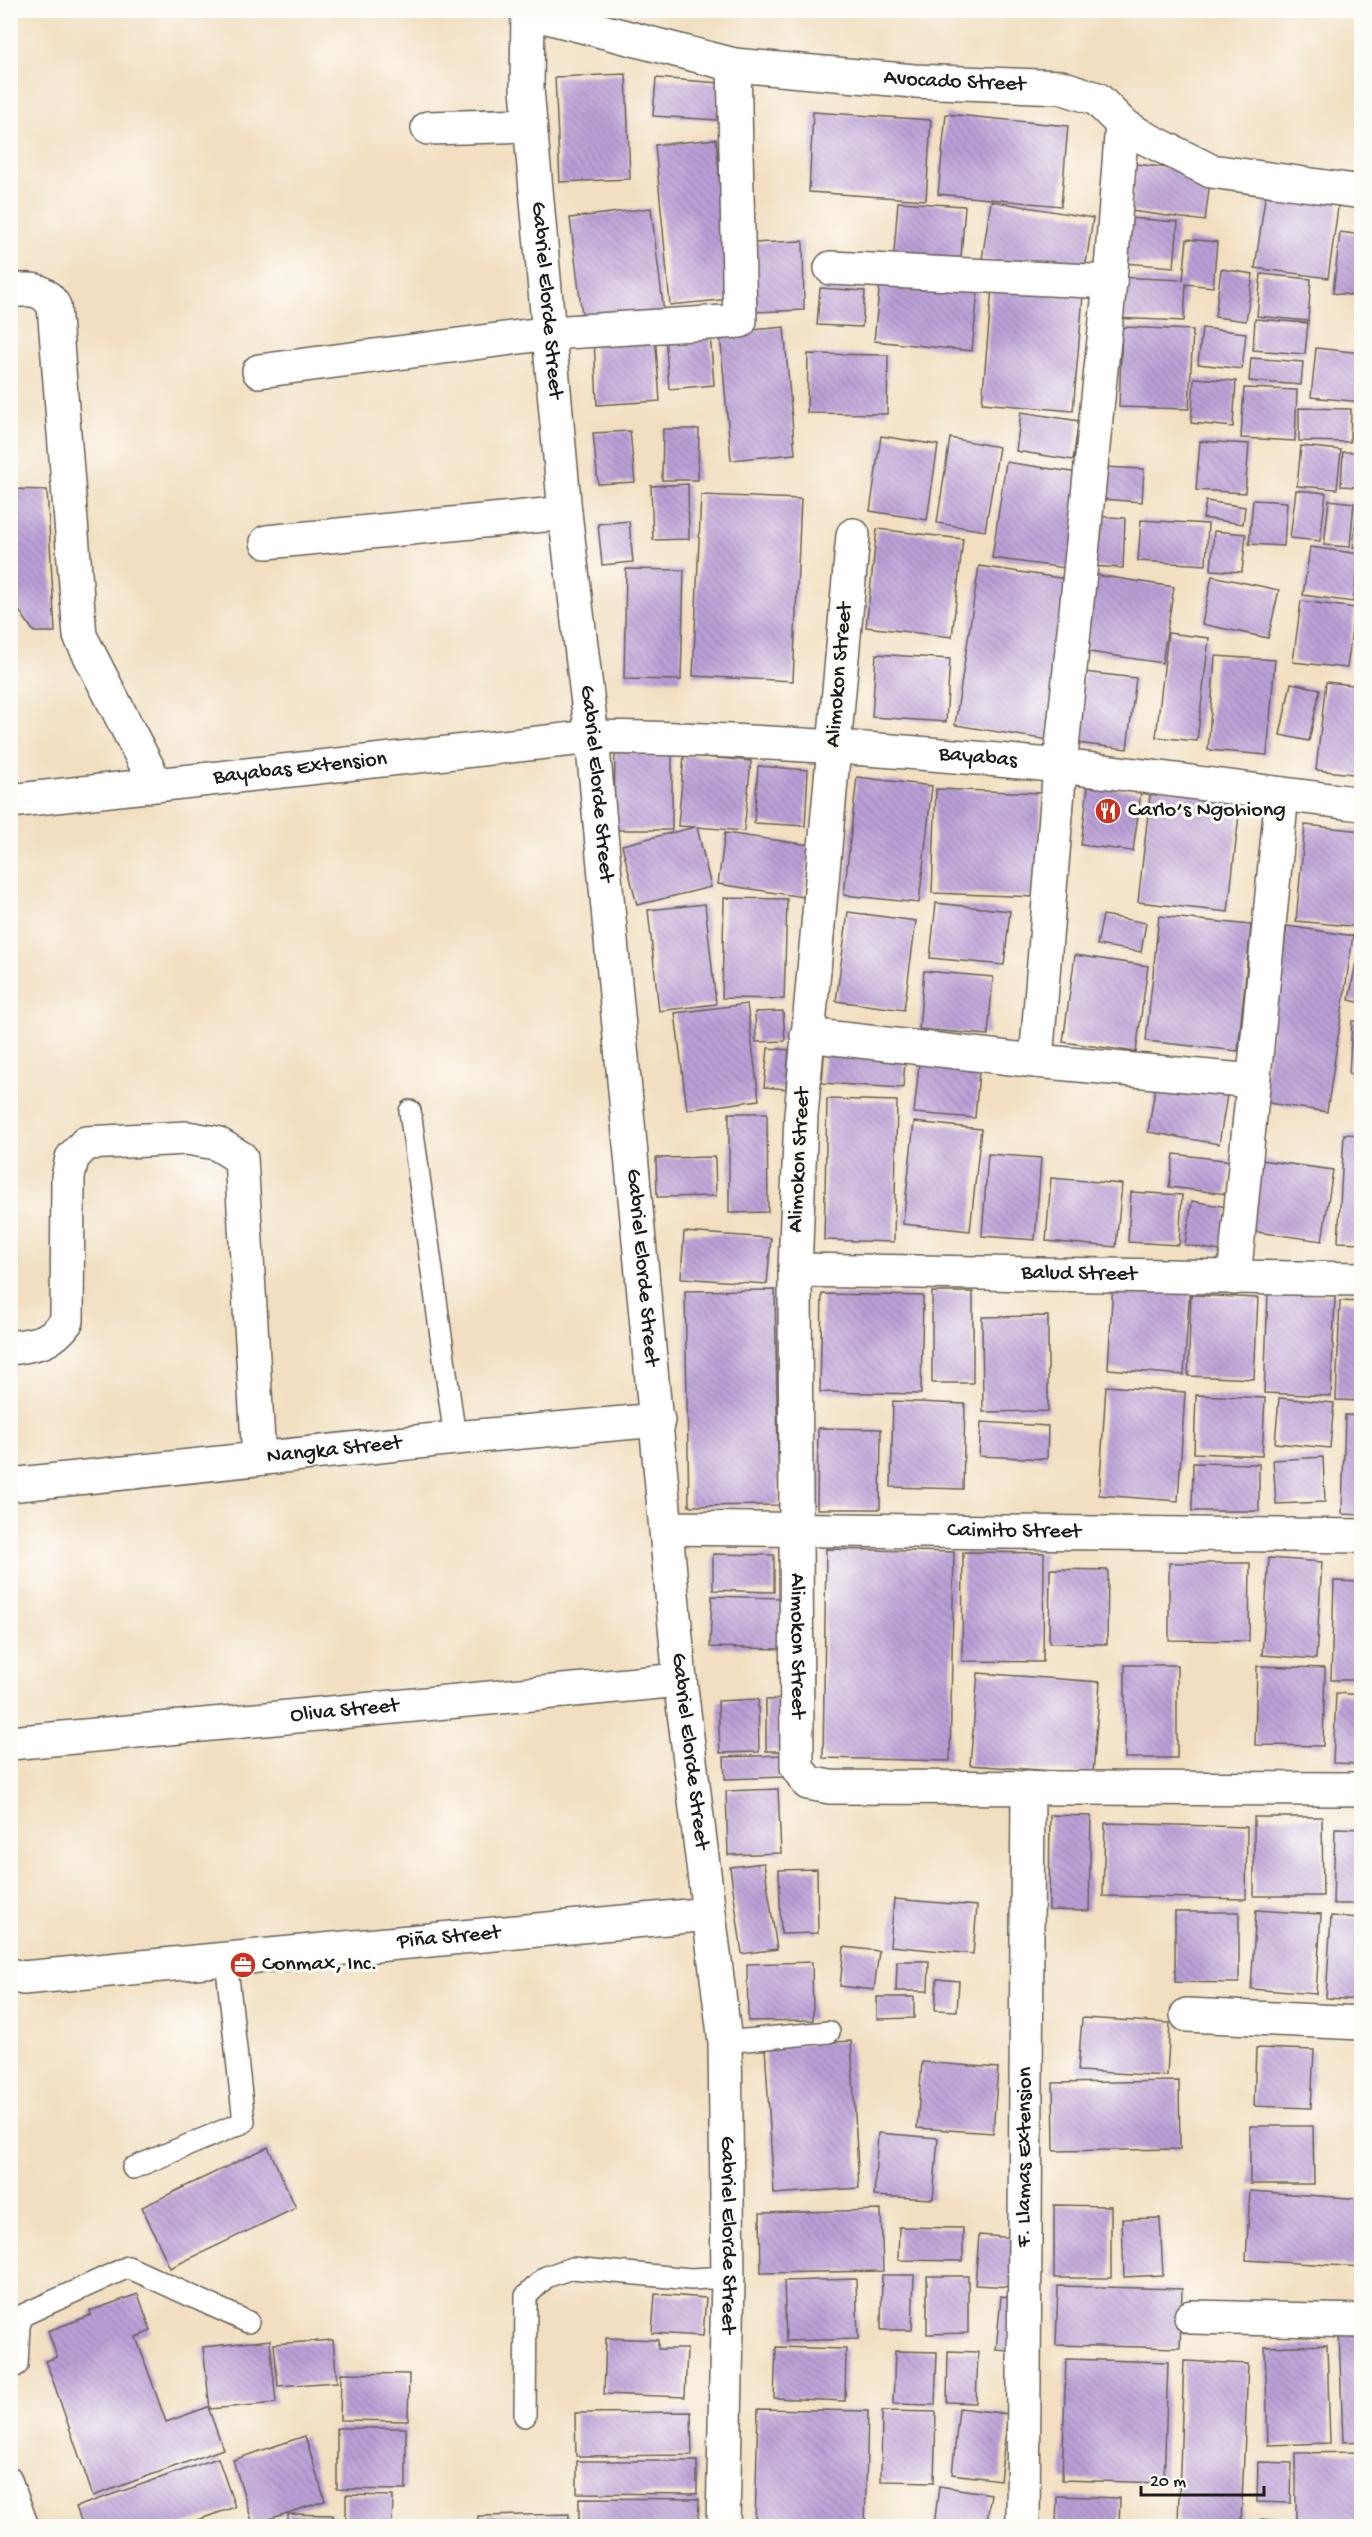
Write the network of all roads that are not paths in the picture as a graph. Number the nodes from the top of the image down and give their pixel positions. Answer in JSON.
{"nodes":[{"id":1,"x":528,"y":11,"type":"edge"},
{"id":2,"x":734,"y":65,"type":"junction"},
{"id":3,"x":1122,"y":124,"type":"junction"},
{"id":4,"x":530,"y":125,"type":"junction"},
{"id":5,"x":428,"y":128,"type":"dead end"},
{"id":6,"x":1362,"y":192,"type":"edge"},
{"id":7,"x":831,"y":268,"type":"dead end"},
{"id":8,"x":1110,"y":282,"type":"junction"},
{"id":9,"x":10,"y":291,"type":"edge"},
{"id":10,"x":550,"y":333,"type":"junction"},
{"id":11,"x":259,"y":371,"type":"dead end"},
{"id":12,"x":565,"y":513,"type":"junction"},
{"id":13,"x":853,"y":535,"type":"dead end"},
{"id":14,"x":267,"y":542,"type":"dead end"},
{"id":15,"x":592,"y":737,"type":"junction"},
{"id":16,"x":834,"y":746,"type":"junction"},
{"id":17,"x":1060,"y":766,"type":"junction"},
{"id":18,"x":156,"y":784,"type":"junction"},
{"id":19,"x":1282,"y":794,"type":"junction"},
{"id":20,"x":10,"y":801,"type":"edge"},
{"id":21,"x":1362,"y":804,"type":"edge"},
{"id":22,"x":807,"y":1035,"type":"junction"},
{"id":23,"x":1036,"y":1061,"type":"junction"},
{"id":24,"x":1254,"y":1081,"type":"junction"},
{"id":25,"x":410,"y":1111,"type":"dead end"},
{"id":26,"x":795,"y":1270,"type":"junction"},
{"id":27,"x":1234,"y":1278,"type":"junction"},
{"id":28,"x":1362,"y":1280,"type":"edge"},
{"id":29,"x":10,"y":1348,"type":"edge"},
{"id":30,"x":658,"y":1420,"type":"junction"},
{"id":31,"x":455,"y":1438,"type":"junction"},
{"id":32,"x":259,"y":1458,"type":"junction"},
{"id":33,"x":10,"y":1485,"type":"edge"},
{"id":34,"x":666,"y":1528,"type":"junction"},
{"id":35,"x":794,"y":1529,"type":"junction"},
{"id":36,"x":1362,"y":1536,"type":"edge"},
{"id":37,"x":680,"y":1680,"type":"junction"},
{"id":38,"x":10,"y":1743,"type":"edge"},
{"id":39,"x":1028,"y":1786,"type":"junction"},
{"id":40,"x":1362,"y":1789,"type":"edge"},
{"id":41,"x":709,"y":1914,"type":"junction"},
{"id":42,"x":226,"y":1959,"type":"junction"},
{"id":43,"x":10,"y":1975,"type":"edge"},
{"id":44,"x":1187,"y":2015,"type":"dead end"},
{"id":45,"x":1362,"y":2024,"type":"edge"},
{"id":46,"x":829,"y":2032,"type":"dead end"},
{"id":47,"x":725,"y":2042,"type":"junction"},
{"id":48,"x":133,"y":2168,"type":"dead end"},
{"id":49,"x":728,"y":2277,"type":"junction"},
{"id":50,"x":1191,"y":2317,"type":"dead end"},
{"id":51,"x":1362,"y":2321,"type":"edge"},
{"id":52,"x":248,"y":2322,"type":"dead end"},
{"id":53,"x":10,"y":2369,"type":"edge"},
{"id":54,"x":525,"y":2416,"type":"dead end"},
{"id":55,"x":10,"y":2477,"type":"edge"},
{"id":56,"x":28,"y":2526,"type":"edge"},
{"id":57,"x":723,"y":2526,"type":"edge"},
{"id":58,"x":1023,"y":2526,"type":"edge"}],
"edges":[{"from":1,"to":2,"type":"street","name":"Avocado Street"},
{"from":1,"to":4,"type":"street","name":"Gabriel Elorde Street"},
{"from":2,"to":3,"type":"street","name":"Avocado Street"},
{"from":2,"to":10,"type":"street"},
{"from":3,"to":6,"type":"street","name":"Avocado Street"},
{"from":3,"to":8,"type":"street"},
{"from":4,"to":5,"type":"street"},
{"from":4,"to":10,"type":"street","name":"Gabriel Elorde Street"},
{"from":7,"to":8,"type":"street"},
{"from":8,"to":17,"type":"street"},
{"from":9,"to":18,"type":"street"},
{"from":10,"to":11,"type":"street"},
{"from":10,"to":12,"type":"street","name":"Gabriel Elorde Street"},
{"from":12,"to":14,"type":"street"},
{"from":12,"to":15,"type":"street","name":"Gabriel Elorde Street"},
{"from":13,"to":16,"type":"street","name":"Alimokon Street"},
{"from":15,"to":16,"type":"street","name":"Bayabas"},
{"from":15,"to":18,"type":"street","name":"Bayabas Extension"},
{"from":15,"to":30,"type":"street","name":"Gabriel Elorde Street"},
{"from":16,"to":17,"type":"street","name":"Bayabas"},
{"from":16,"to":22,"type":"street","name":"Alimokon Street"},
{"from":17,"to":19,"type":"street","name":"Bayabas"},
{"from":17,"to":23,"type":"street"},
{"from":18,"to":20,"type":"street","name":"Bayabas Extension"},
{"from":19,"to":21,"type":"street","name":"Bayabas"},
{"from":19,"to":24,"type":"street"},
{"from":22,"to":23,"type":"street"},
{"from":22,"to":26,"type":"street","name":"Alimokon Street"},
{"from":23,"to":24,"type":"street"},
{"from":24,"to":27,"type":"street"},
{"from":25,"to":31,"type":"lane"},
{"from":26,"to":27,"type":"street","name":"Balud Street"},
{"from":26,"to":35,"type":"street","name":"Alimokon Street"},
{"from":27,"to":28,"type":"street","name":"Balud Street"},
{"from":29,"to":32,"type":"street"},
{"from":30,"to":31,"type":"street","name":"Nangka Street"},
{"from":30,"to":34,"type":"street","name":"Gabriel Elorde Street"},
{"from":31,"to":32,"type":"street","name":"Nangka Street"},
{"from":32,"to":33,"type":"street","name":"Nangka Street"},
{"from":34,"to":35,"type":"street","name":"Caimito Street"},
{"from":34,"to":37,"type":"street","name":"Gabriel Elorde Street"},
{"from":35,"to":36,"type":"street","name":"Caimito Street"},
{"from":35,"to":39,"type":"street","name":"Alimokon Street"},
{"from":37,"to":38,"type":"street","name":"Oliva Street"},
{"from":37,"to":41,"type":"street","name":"Gabriel Elorde Street"},
{"from":39,"to":40,"type":"street"},
{"from":39,"to":58,"type":"street","name":"F. Llamas Extension"},
{"from":41,"to":42,"type":"street","name":"Piña Street"},
{"from":41,"to":47,"type":"street","name":"Gabriel Elorde Street"},
{"from":42,"to":43,"type":"street","name":"Piña Street"},
{"from":42,"to":48,"type":"lane"},
{"from":44,"to":45,"type":"street"},
{"from":46,"to":47,"type":"lane"},
{"from":47,"to":49,"type":"street","name":"Gabriel Elorde Street"},
{"from":49,"to":54,"type":"lane"},
{"from":49,"to":57,"type":"street","name":"Gabriel Elorde Street"},
{"from":50,"to":51,"type":"street"},
{"from":52,"to":53,"type":"lane"},
{"from":55,"to":56,"type":"lane"}]}
